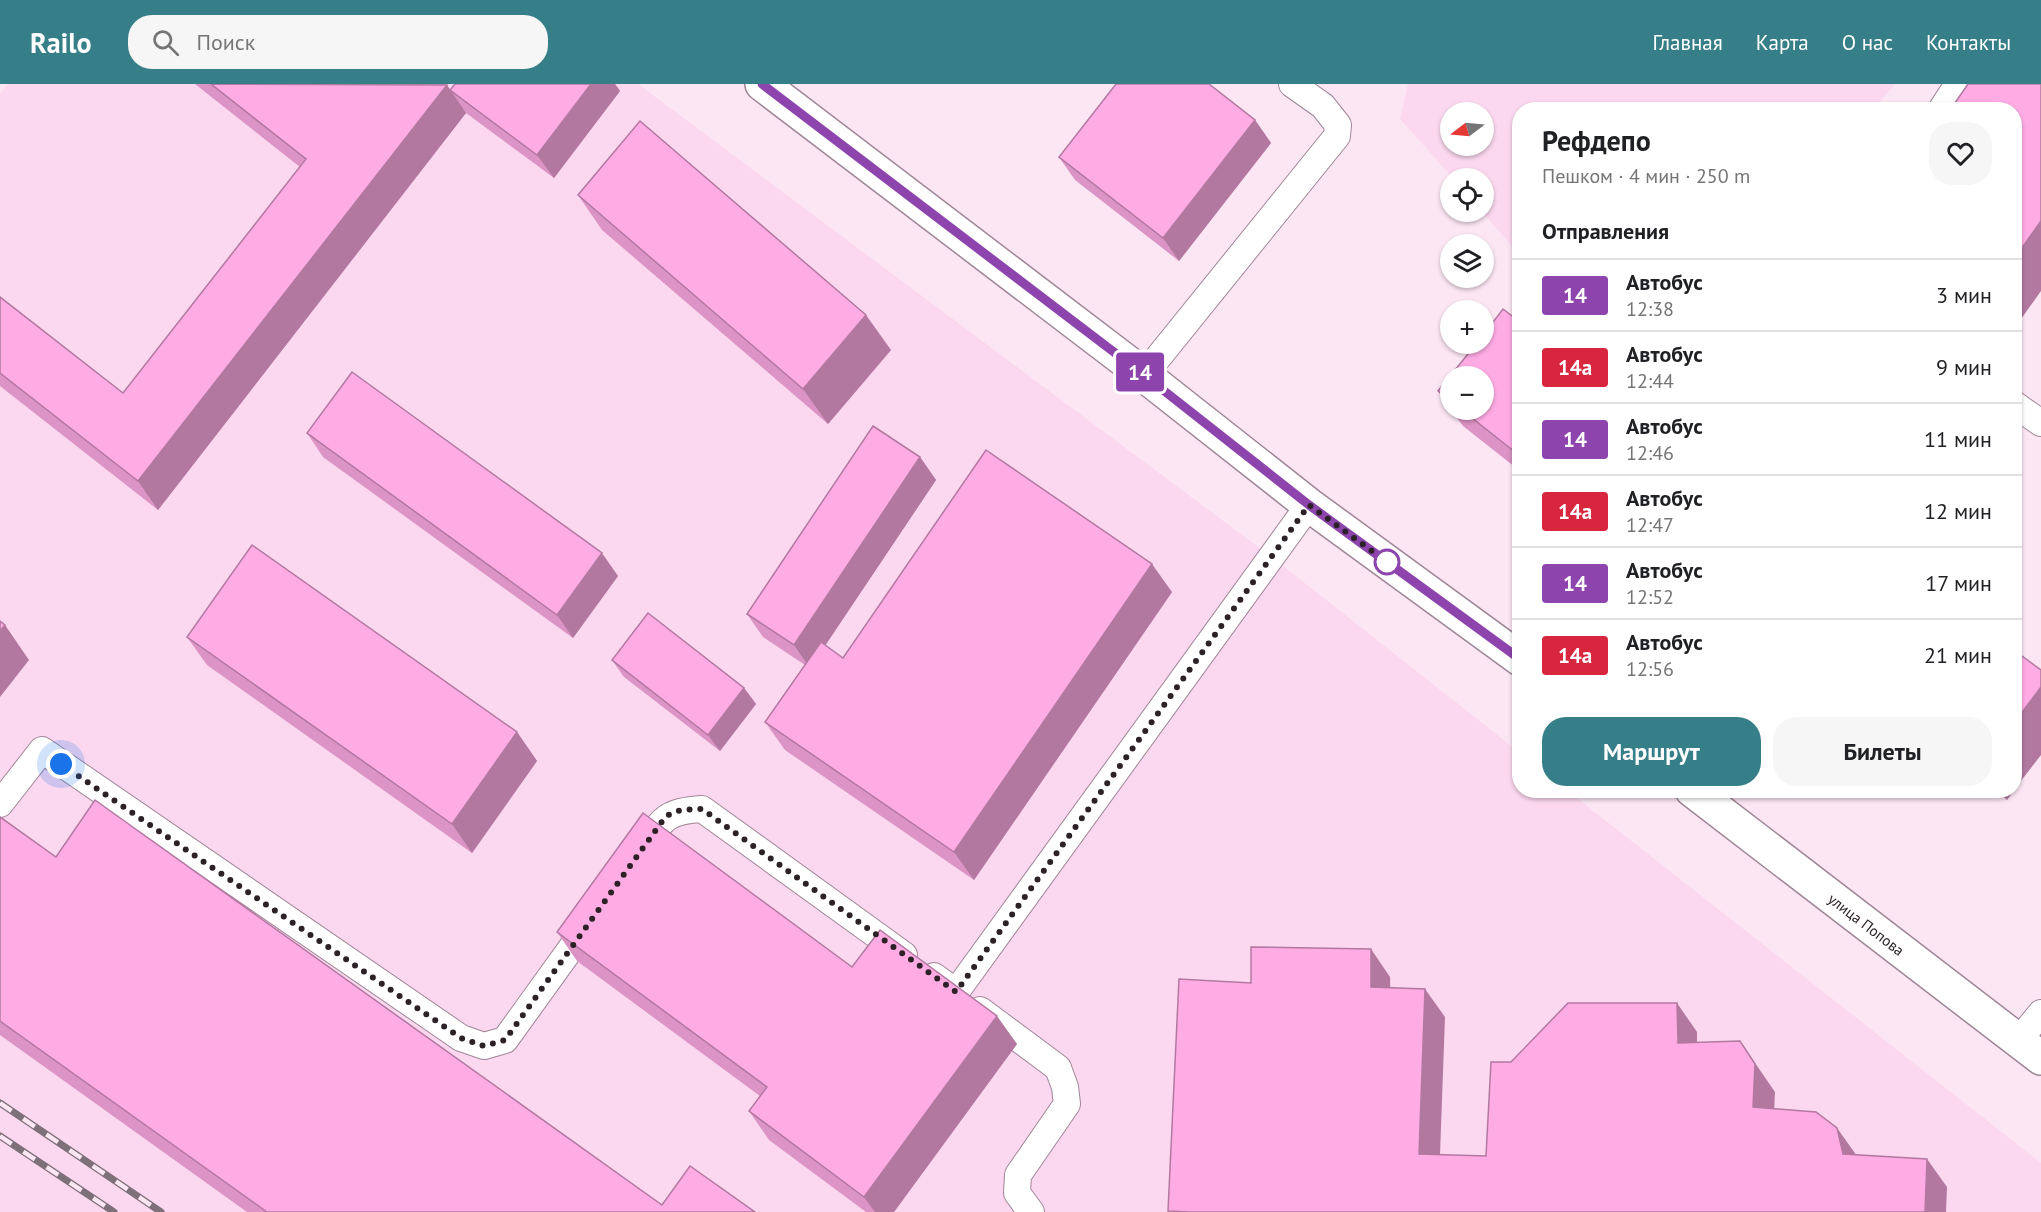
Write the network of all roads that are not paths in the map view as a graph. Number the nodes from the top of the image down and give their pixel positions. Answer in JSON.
{"nodes":[{"id":1,"x":762,"y":84,"type":"edge"},
{"id":2,"x":1292,"y":84,"type":"edge"},
{"id":3,"x":1958,"y":84,"type":"edge"},
{"id":4,"x":1946,"y":102,"type":"edge"},
{"id":5,"x":1144,"y":375,"type":"junction"},
{"id":6,"x":2022,"y":410,"type":"edge"},
{"id":7,"x":2041,"y":423,"type":"edge"},
{"id":8,"x":1309,"y":505,"type":"junction"},
{"id":9,"x":1512,"y":653,"type":"edge"},
{"id":10,"x":1702,"y":798,"type":"edge"},
{"id":11,"x":0,"y":804,"type":"edge"},
{"id":12,"x":624,"y":875,"type":"edge"},
{"id":13,"x":603,"y":904,"type":"edge"},
{"id":14,"x":956,"y":992,"type":"junction"},
{"id":15,"x":2041,"y":1013,"type":"edge"},
{"id":16,"x":2030,"y":1049,"type":"edge"},
{"id":17,"x":1030,"y":1212,"type":"edge"}],
"edges":[{"from":1,"to":5,"type":"street"},
{"from":2,"to":5,"type":"lane"},
{"from":3,"to":4,"type":"lane"},
{"from":5,"to":8,"type":"street"},
{"from":6,"to":7,"type":"lane"},
{"from":8,"to":9,"type":"street"},
{"from":8,"to":14,"type":"lane"},
{"from":10,"to":16,"type":"street","name":"улица Попова"},
{"from":11,"to":13,"type":"lane"},
{"from":12,"to":14,"type":"lane"},
{"from":14,"to":17,"type":"lane"},
{"from":15,"to":16,"type":"lane"}]}
